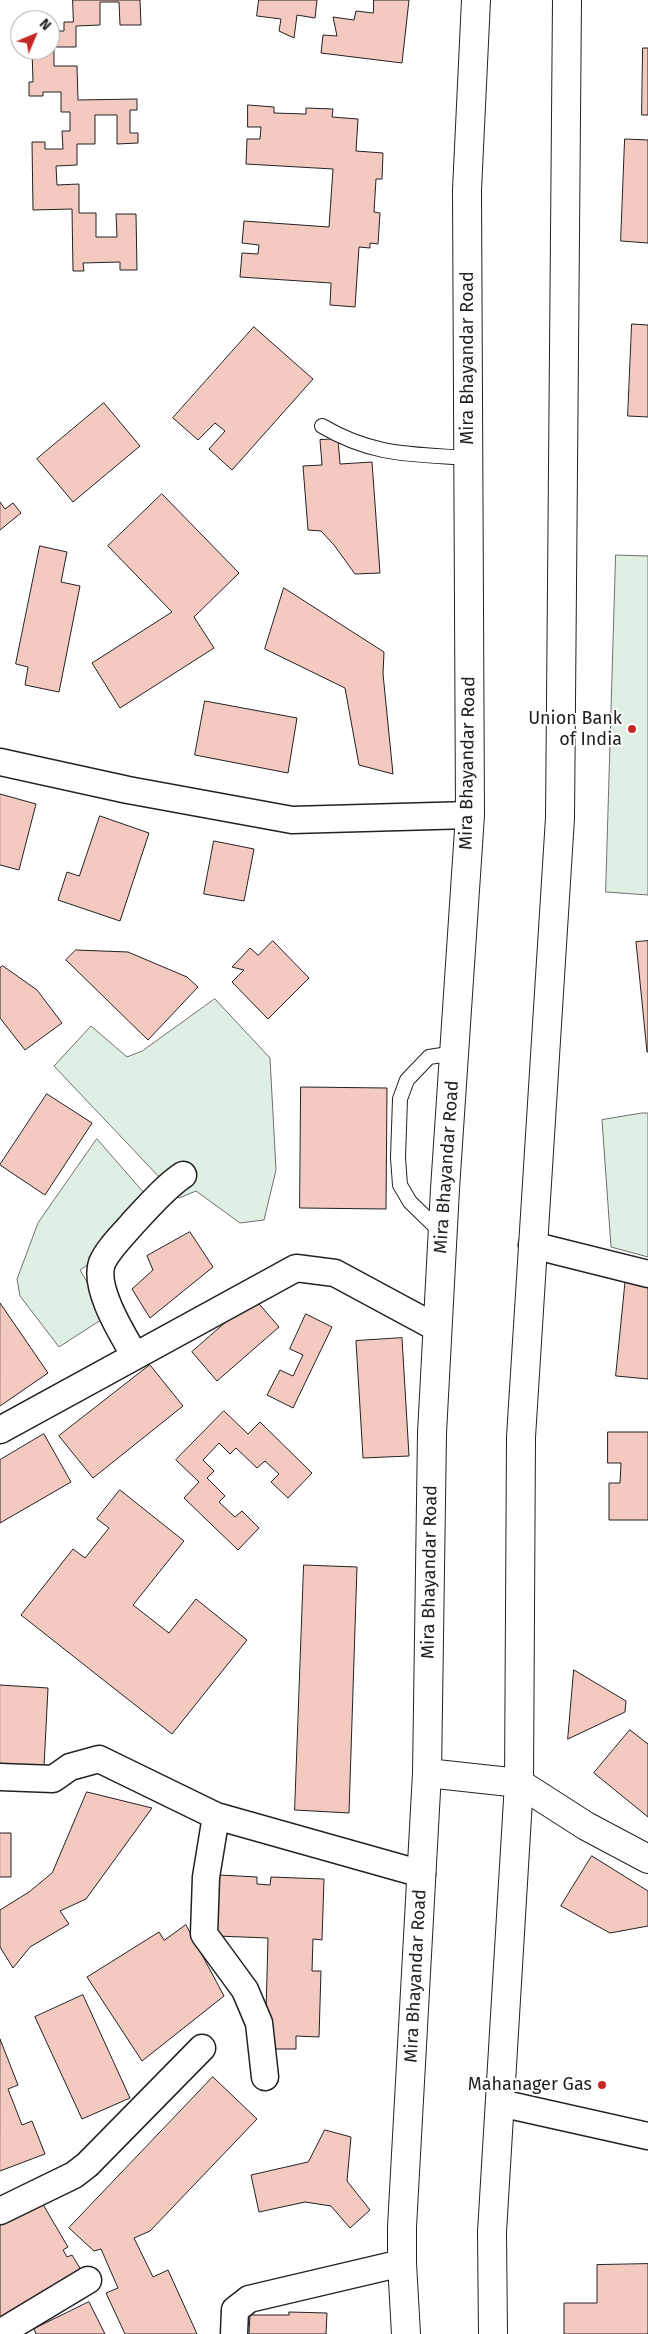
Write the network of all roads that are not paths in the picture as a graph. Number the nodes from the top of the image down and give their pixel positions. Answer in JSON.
{"nodes":[{"id":1,"x":476,"y":0,"type":"edge"},
{"id":2,"x":567,"y":0,"type":"edge"},
{"id":3,"x":322,"y":426,"type":"dead end"},
{"id":4,"x":468,"y":458,"type":"junction"},
{"id":5,"x":0,"y":762,"type":"edge"},
{"id":6,"x":470,"y":815,"type":"junction"},
{"id":7,"x":454,"y":1054,"type":"junction"},
{"id":8,"x":183,"y":1175,"type":"dead end"},
{"id":9,"x":442,"y":1233,"type":"junction"},
{"id":10,"x":532,"y":1245,"type":"junction"},
{"id":11,"x":648,"y":1274,"type":"edge"},
{"id":12,"x":437,"y":1328,"type":"junction"},
{"id":13,"x":135,"y":1356,"type":"junction"},
{"id":14,"x":0,"y":1430,"type":"edge"},
{"id":15,"x":428,"y":1773,"type":"junction"},
{"id":16,"x":0,"y":1777,"type":"edge"},
{"id":17,"x":519,"y":1783,"type":"junction"},
{"id":18,"x":216,"y":1816,"type":"junction"},
{"id":19,"x":648,"y":1859,"type":"edge"},
{"id":20,"x":422,"y":1874,"type":"junction"},
{"id":21,"x":202,"y":2048,"type":"dead end"},
{"id":22,"x":265,"y":2077,"type":"dead end"},
{"id":23,"x":500,"y":2103,"type":"junction"},
{"id":24,"x":648,"y":2136,"type":"edge"},
{"id":25,"x":0,"y":2211,"type":"edge"},
{"id":26,"x":402,"y":2263,"type":"junction"},
{"id":27,"x":88,"y":2280,"type":"dead end"},
{"id":28,"x":0,"y":2333,"type":"edge"},
{"id":29,"x":234,"y":2334,"type":"edge"},
{"id":30,"x":406,"y":2334,"type":"edge"},
{"id":31,"x":493,"y":2334,"type":"edge"}],
"edges":[{"from":1,"to":4,"type":"main road","name":"Mira Bhayandar Road"},
{"from":2,"to":10,"type":"main road"},
{"from":3,"to":4,"type":"lane"},
{"from":4,"to":6,"type":"main road","name":"Mira Bhayandar Road"},
{"from":5,"to":6,"type":"street"},
{"from":6,"to":7,"type":"main road","name":"Mira Bhayandar Road"},
{"from":7,"to":9,"type":"main road","name":"Mira Bhayandar Road"},
{"from":7,"to":9,"type":"lane"},
{"from":8,"to":13,"type":"street"},
{"from":9,"to":12,"type":"main road","name":"Mira Bhayandar Road"},
{"from":10,"to":11,"type":"street"},
{"from":10,"to":17,"type":"main road"},
{"from":12,"to":13,"type":"street"},
{"from":12,"to":15,"type":"main road","name":"Mira Bhayandar Road"},
{"from":13,"to":14,"type":"street"},
{"from":15,"to":17,"type":"main road"},
{"from":15,"to":20,"type":"main road","name":"Mira Bhayandar Road"},
{"from":16,"to":18,"type":"street"},
{"from":17,"to":19,"type":"main road"},
{"from":17,"to":23,"type":"main road"},
{"from":18,"to":20,"type":"street"},
{"from":18,"to":22,"type":"street"},
{"from":20,"to":26,"type":"main road","name":"Mira Bhayandar Road"},
{"from":21,"to":25,"type":"street"},
{"from":23,"to":24,"type":"street"},
{"from":23,"to":31,"type":"main road"},
{"from":26,"to":29,"type":"street"},
{"from":26,"to":30,"type":"main road","name":"Mira Bhayandar Road"},
{"from":27,"to":28,"type":"street"}]}
